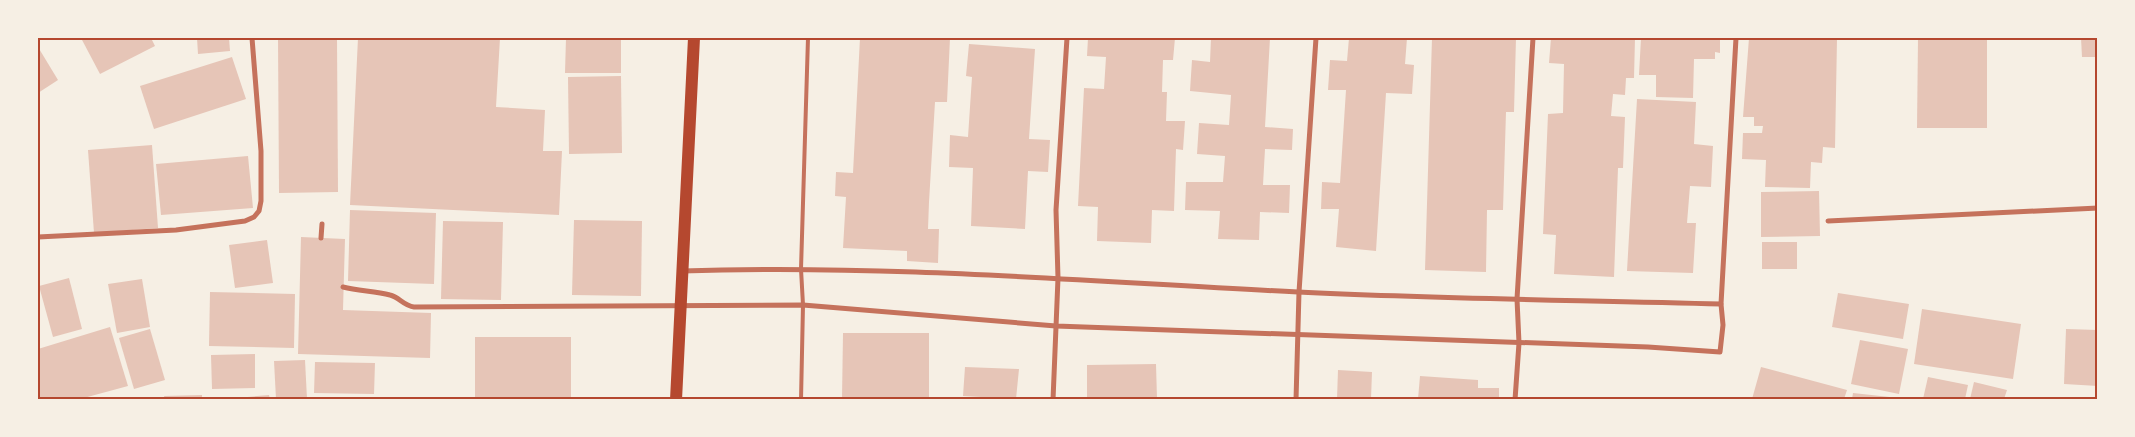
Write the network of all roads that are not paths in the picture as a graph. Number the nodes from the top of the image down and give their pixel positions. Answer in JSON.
{"nodes":[{"id":1,"x":252,"y":38,"type":"edge"},
{"id":2,"x":694,"y":38,"type":"edge"},
{"id":3,"x":808,"y":38,"type":"edge"},
{"id":4,"x":1067,"y":38,"type":"edge"},
{"id":5,"x":1316,"y":38,"type":"edge"},
{"id":6,"x":1533,"y":38,"type":"edge"},
{"id":7,"x":1736,"y":38,"type":"edge"},
{"id":8,"x":2098,"y":208,"type":"edge"},
{"id":9,"x":1828,"y":221,"type":"dead end"},
{"id":10,"x":322,"y":224,"type":"dead end"},
{"id":11,"x":38,"y":237,"type":"edge"},
{"id":12,"x":321,"y":238,"type":"dead end"},
{"id":13,"x":801,"y":270,"type":"junction"},
{"id":14,"x":682,"y":271,"type":"junction"},
{"id":15,"x":1058,"y":278,"type":"junction"},
{"id":16,"x":343,"y":287,"type":"dead end"},
{"id":17,"x":1299,"y":292,"type":"junction"},
{"id":18,"x":1518,"y":299,"type":"junction"},
{"id":19,"x":1721,"y":304,"type":"junction"},
{"id":20,"x":803,"y":305,"type":"junction"},
{"id":21,"x":681,"y":306,"type":"junction"},
{"id":22,"x":1056,"y":326,"type":"junction"},
{"id":23,"x":1298,"y":335,"type":"junction"},
{"id":24,"x":1519,"y":343,"type":"junction"},
{"id":25,"x":676,"y":400,"type":"edge"},
{"id":26,"x":801,"y":400,"type":"edge"},
{"id":27,"x":1053,"y":400,"type":"edge"},
{"id":28,"x":1296,"y":400,"type":"edge"},
{"id":29,"x":1515,"y":400,"type":"edge"}],
"edges":[{"from":1,"to":11,"type":"street"},
{"from":2,"to":14,"type":"main road"},
{"from":3,"to":13,"type":"lane"},
{"from":4,"to":15,"type":"street"},
{"from":5,"to":17,"type":"street"},
{"from":6,"to":18,"type":"street"},
{"from":7,"to":19,"type":"street"},
{"from":8,"to":9,"type":"street"},
{"from":10,"to":12,"type":"street"},
{"from":13,"to":14,"type":"street"},
{"from":13,"to":15,"type":"street"},
{"from":13,"to":20,"type":"lane"},
{"from":14,"to":21,"type":"main road"},
{"from":15,"to":17,"type":"street"},
{"from":15,"to":22,"type":"street"},
{"from":16,"to":21,"type":"street"},
{"from":17,"to":18,"type":"street"},
{"from":17,"to":23,"type":"street"},
{"from":18,"to":19,"type":"street"},
{"from":18,"to":24,"type":"street"},
{"from":19,"to":24,"type":"street"},
{"from":20,"to":21,"type":"street"},
{"from":20,"to":22,"type":"street"},
{"from":20,"to":26,"type":"lane"},
{"from":21,"to":25,"type":"main road"},
{"from":22,"to":23,"type":"street"},
{"from":22,"to":27,"type":"street"},
{"from":23,"to":24,"type":"street"},
{"from":23,"to":28,"type":"street"},
{"from":24,"to":29,"type":"street"}]}
